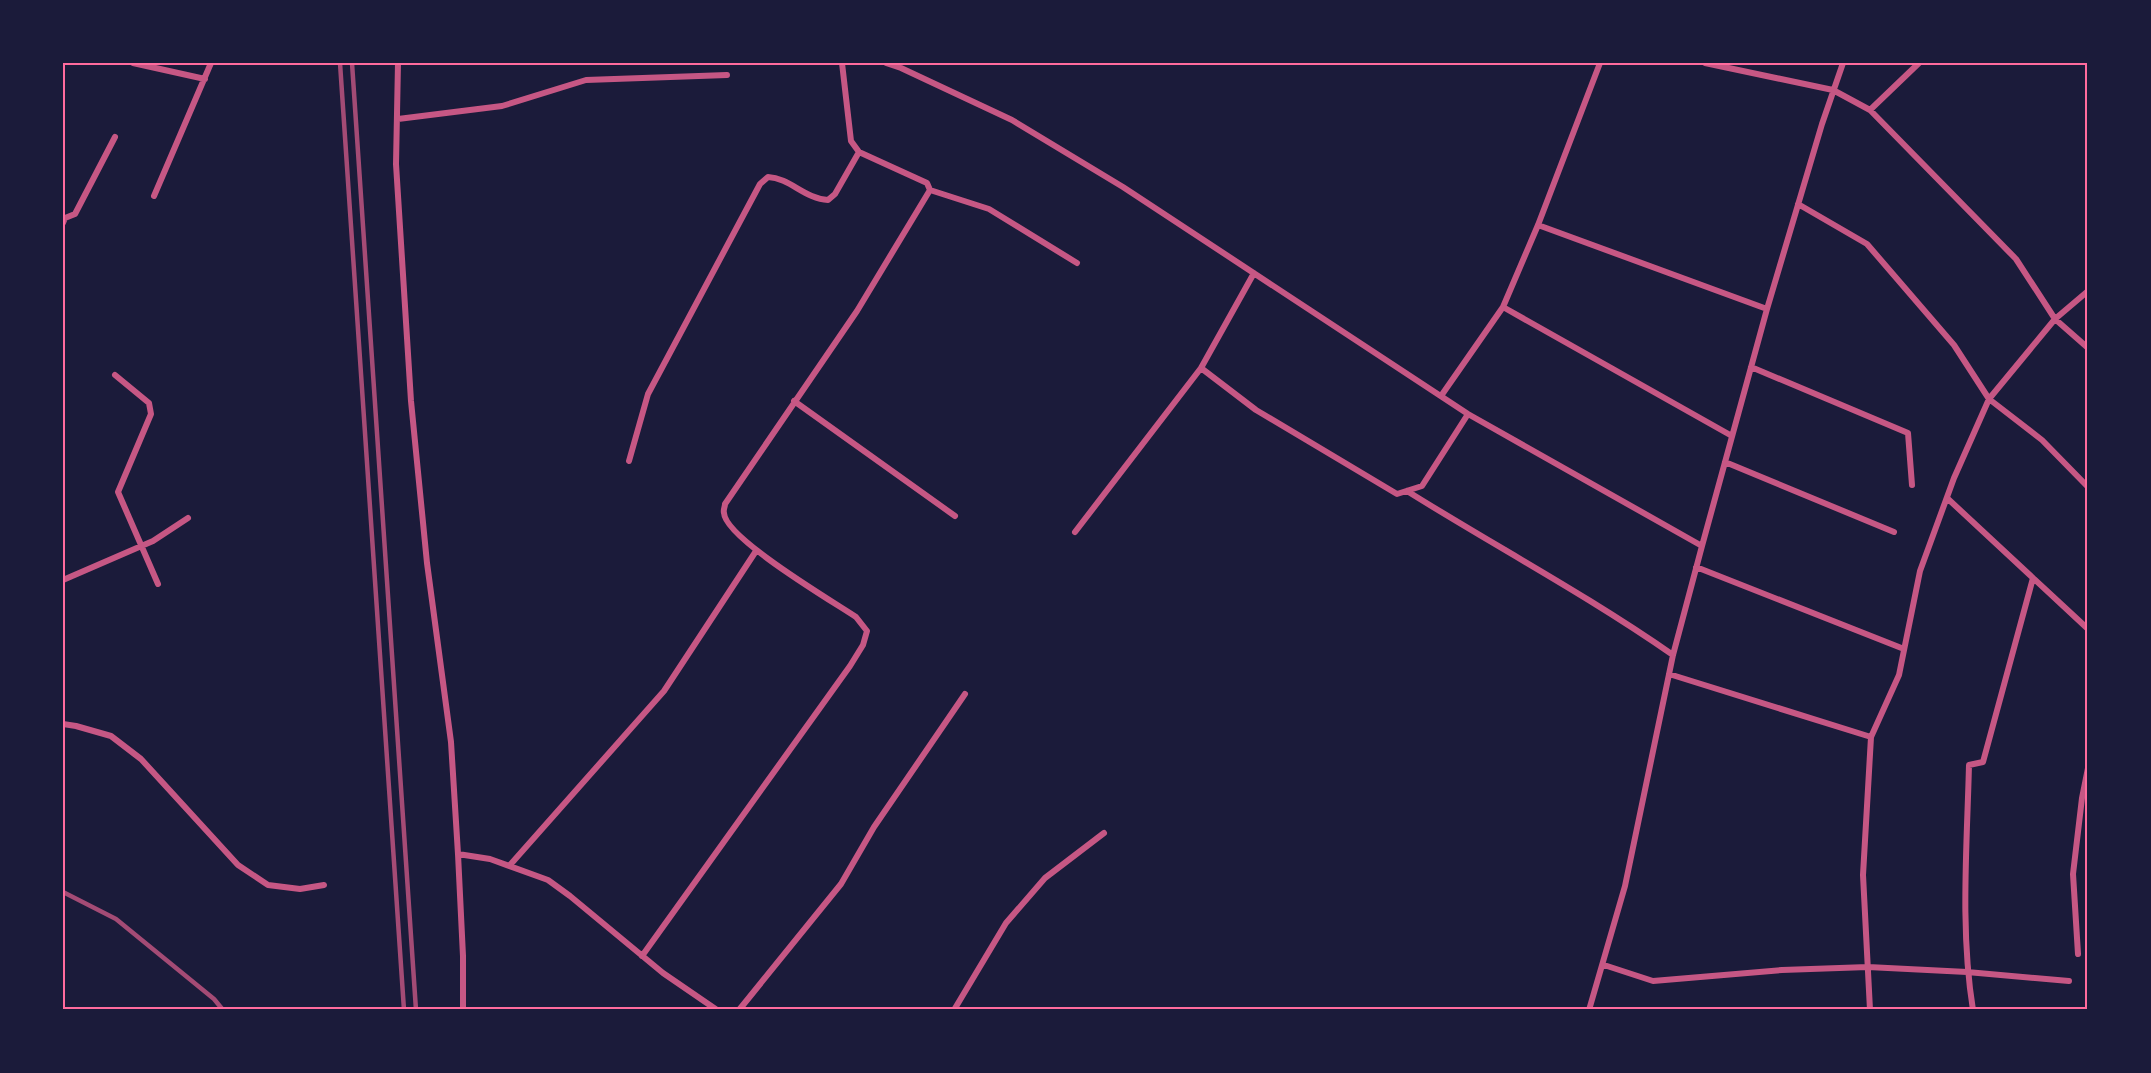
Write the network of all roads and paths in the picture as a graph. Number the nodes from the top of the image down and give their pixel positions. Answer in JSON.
{"nodes":[{"id":1,"x":133,"y":63,"type":"edge"},
{"id":2,"x":211,"y":63,"type":"edge"},
{"id":3,"x":398,"y":63,"type":"edge"},
{"id":4,"x":842,"y":63,"type":"edge"},
{"id":5,"x":886,"y":63,"type":"edge"},
{"id":6,"x":1600,"y":63,"type":"edge"},
{"id":7,"x":1705,"y":63,"type":"edge"},
{"id":8,"x":1843,"y":63,"type":"edge"},
{"id":9,"x":1919,"y":63,"type":"edge"},
{"id":10,"x":727,"y":75,"type":"dead end"},
{"id":11,"x":205,"y":79,"type":"junction"},
{"id":12,"x":1833,"y":90,"type":"junction"},
{"id":13,"x":1870,"y":110,"type":"junction"},
{"id":14,"x":398,"y":119,"type":"junction"},
{"id":15,"x":115,"y":137,"type":"dead end"},
{"id":16,"x":859,"y":152,"type":"junction"},
{"id":17,"x":930,"y":190,"type":"junction"},
{"id":18,"x":154,"y":196,"type":"dead end"},
{"id":19,"x":1798,"y":204,"type":"junction"},
{"id":20,"x":63,"y":223,"type":"edge"},
{"id":21,"x":1538,"y":225,"type":"junction"},
{"id":22,"x":1077,"y":263,"type":"dead end"},
{"id":23,"x":1254,"y":273,"type":"junction"},
{"id":24,"x":2088,"y":291,"type":"edge"},
{"id":25,"x":1503,"y":307,"type":"junction"},
{"id":26,"x":1767,"y":309,"type":"junction"},
{"id":27,"x":2055,"y":319,"type":"junction"},
{"id":28,"x":2088,"y":348,"type":"edge"},
{"id":29,"x":1751,"y":367,"type":"junction"},
{"id":30,"x":1201,"y":368,"type":"junction"},
{"id":31,"x":115,"y":375,"type":"dead end"},
{"id":32,"x":1441,"y":396,"type":"junction"},
{"id":33,"x":1989,"y":399,"type":"junction"},
{"id":34,"x":794,"y":401,"type":"junction"},
{"id":35,"x":1468,"y":414,"type":"junction"},
{"id":36,"x":1732,"y":436,"type":"junction"},
{"id":37,"x":629,"y":461,"type":"dead end"},
{"id":38,"x":1725,"y":462,"type":"junction"},
{"id":39,"x":1912,"y":485,"type":"dead end"},
{"id":40,"x":2088,"y":487,"type":"edge"},
{"id":41,"x":1407,"y":491,"type":"junction"},
{"id":42,"x":1947,"y":498,"type":"junction"},
{"id":43,"x":955,"y":516,"type":"dead end"},
{"id":44,"x":188,"y":518,"type":"dead end"},
{"id":45,"x":1075,"y":532,"type":"dead end"},
{"id":46,"x":1894,"y":532,"type":"dead end"},
{"id":47,"x":141,"y":546,"type":"junction"},
{"id":48,"x":1702,"y":546,"type":"junction"},
{"id":49,"x":756,"y":551,"type":"junction"},
{"id":50,"x":1696,"y":567,"type":"junction"},
{"id":51,"x":2033,"y":578,"type":"junction"},
{"id":52,"x":63,"y":580,"type":"edge"},
{"id":53,"x":159,"y":584,"type":"dead end"},
{"id":54,"x":2088,"y":629,"type":"edge"},
{"id":55,"x":1904,"y":649,"type":"junction"},
{"id":56,"x":1673,"y":655,"type":"junction"},
{"id":57,"x":1669,"y":674,"type":"junction"},
{"id":58,"x":965,"y":694,"type":"dead end"},
{"id":59,"x":63,"y":724,"type":"edge"},
{"id":60,"x":1871,"y":737,"type":"junction"},
{"id":61,"x":2088,"y":768,"type":"edge"},
{"id":62,"x":1104,"y":833,"type":"dead end"},
{"id":63,"x":458,"y":854,"type":"junction"},
{"id":64,"x":510,"y":865,"type":"junction"},
{"id":65,"x":324,"y":885,"type":"dead end"},
{"id":66,"x":2078,"y":954,"type":"dead end"},
{"id":67,"x":642,"y":956,"type":"junction"},
{"id":68,"x":1604,"y":965,"type":"junction"},
{"id":69,"x":1868,"y":967,"type":"junction"},
{"id":70,"x":1967,"y":972,"type":"junction"},
{"id":71,"x":2069,"y":981,"type":"dead end"},
{"id":72,"x":463,"y":1010,"type":"edge"},
{"id":73,"x":717,"y":1010,"type":"edge"},
{"id":74,"x":739,"y":1010,"type":"edge"},
{"id":75,"x":954,"y":1010,"type":"edge"},
{"id":76,"x":1589,"y":1010,"type":"edge"},
{"id":77,"x":1870,"y":1010,"type":"edge"},
{"id":78,"x":1973,"y":1010,"type":"edge"}],
"edges":[{"from":1,"to":11,"type":"street"},
{"from":2,"to":11,"type":"street"},
{"from":3,"to":14,"type":"street"},
{"from":4,"to":16,"type":"street"},
{"from":5,"to":23,"type":"street"},
{"from":6,"to":21,"type":"street"},
{"from":7,"to":12,"type":"street"},
{"from":8,"to":12,"type":"street"},
{"from":9,"to":13,"type":"street"},
{"from":10,"to":14,"type":"street"},
{"from":11,"to":18,"type":"street"},
{"from":12,"to":13,"type":"street"},
{"from":12,"to":19,"type":"street"},
{"from":13,"to":27,"type":"street"},
{"from":14,"to":63,"type":"street"},
{"from":15,"to":20,"type":"street"},
{"from":16,"to":17,"type":"street"},
{"from":16,"to":37,"type":"street"},
{"from":17,"to":22,"type":"street"},
{"from":17,"to":34,"type":"street"},
{"from":19,"to":26,"type":"street"},
{"from":19,"to":33,"type":"street"},
{"from":21,"to":25,"type":"street"},
{"from":21,"to":26,"type":"street"},
{"from":23,"to":30,"type":"street"},
{"from":23,"to":32,"type":"street"},
{"from":24,"to":27,"type":"street"},
{"from":25,"to":32,"type":"street"},
{"from":25,"to":36,"type":"street"},
{"from":26,"to":29,"type":"street"},
{"from":27,"to":28,"type":"street"},
{"from":27,"to":33,"type":"street"},
{"from":29,"to":36,"type":"street"},
{"from":29,"to":39,"type":"street"},
{"from":30,"to":41,"type":"street"},
{"from":30,"to":45,"type":"street"},
{"from":31,"to":47,"type":"street"},
{"from":32,"to":35,"type":"street"},
{"from":33,"to":40,"type":"street"},
{"from":33,"to":42,"type":"street"},
{"from":34,"to":43,"type":"street"},
{"from":34,"to":49,"type":"street"},
{"from":35,"to":41,"type":"street"},
{"from":35,"to":48,"type":"street"},
{"from":36,"to":38,"type":"street"},
{"from":38,"to":46,"type":"street"},
{"from":38,"to":48,"type":"street"},
{"from":41,"to":56,"type":"street"},
{"from":42,"to":51,"type":"street"},
{"from":42,"to":55,"type":"street"},
{"from":44,"to":47,"type":"street"},
{"from":47,"to":52,"type":"street"},
{"from":47,"to":53,"type":"street"},
{"from":48,"to":50,"type":"street"},
{"from":49,"to":64,"type":"street"},
{"from":49,"to":67,"type":"street"},
{"from":50,"to":55,"type":"street"},
{"from":50,"to":56,"type":"street"},
{"from":51,"to":54,"type":"street"},
{"from":51,"to":70,"type":"street"},
{"from":55,"to":60,"type":"street"},
{"from":56,"to":57,"type":"street"},
{"from":57,"to":60,"type":"street"},
{"from":57,"to":68,"type":"street"},
{"from":58,"to":74,"type":"street"},
{"from":59,"to":65,"type":"street"},
{"from":60,"to":69,"type":"street"},
{"from":61,"to":66,"type":"street"},
{"from":62,"to":75,"type":"street"},
{"from":63,"to":64,"type":"street"},
{"from":63,"to":72,"type":"street"},
{"from":64,"to":67,"type":"street"},
{"from":67,"to":73,"type":"street"},
{"from":68,"to":69,"type":"street"},
{"from":68,"to":76,"type":"street"},
{"from":69,"to":70,"type":"street"},
{"from":69,"to":77,"type":"street"},
{"from":70,"to":71,"type":"street"},
{"from":70,"to":78,"type":"street"}]}
